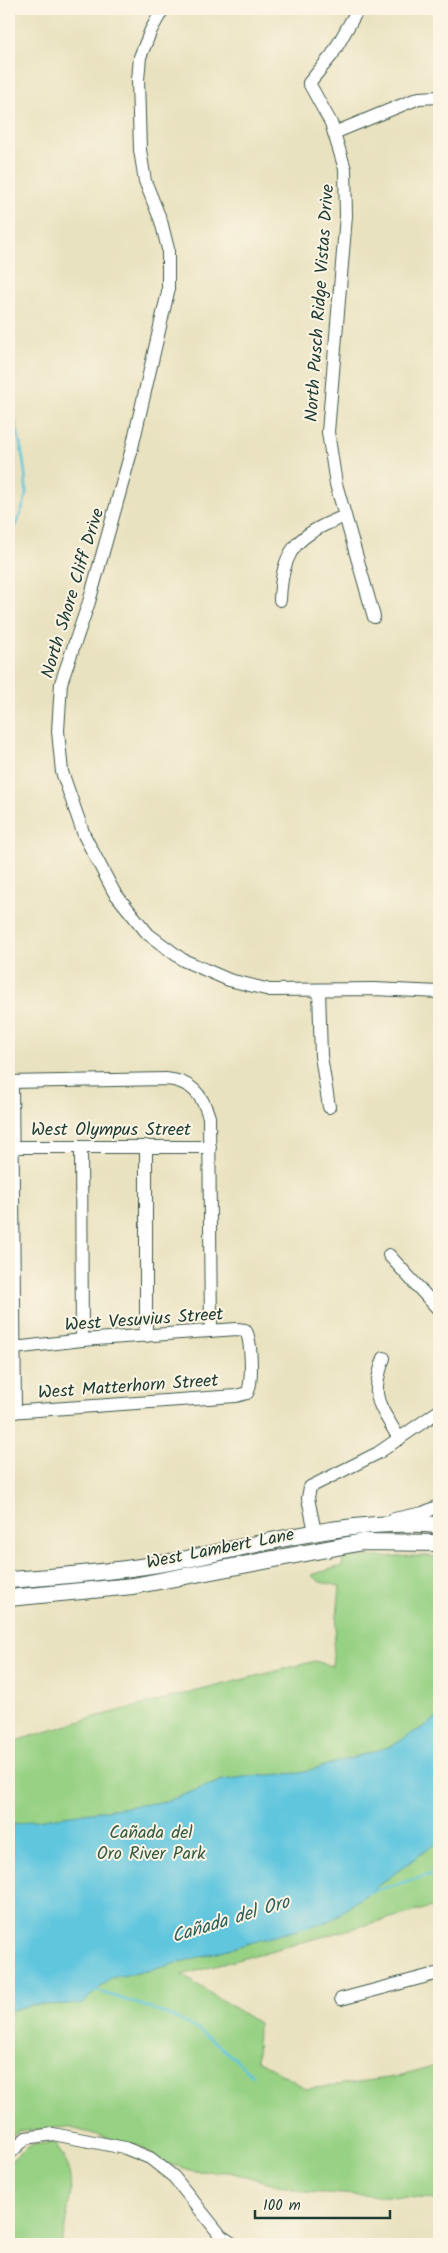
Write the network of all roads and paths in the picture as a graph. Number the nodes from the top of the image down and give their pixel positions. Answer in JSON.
{"nodes":[{"id":1,"x":163,"y":9,"type":"edge"},
{"id":2,"x":358,"y":9,"type":"edge"},
{"id":3,"x":439,"y":97,"type":"edge"},
{"id":4,"x":334,"y":133,"type":"junction"},
{"id":5,"x":345,"y":516,"type":"junction"},
{"id":6,"x":280,"y":600,"type":"dead end"},
{"id":7,"x":374,"y":616,"type":"dead end"},
{"id":8,"x":319,"y":990,"type":"junction"},
{"id":9,"x":439,"y":992,"type":"edge"},
{"id":10,"x":10,"y":1082,"type":"edge"},
{"id":11,"x":329,"y":1107,"type":"dead end"},
{"id":12,"x":146,"y":1146,"type":"junction"},
{"id":13,"x":13,"y":1147,"type":"junction"},
{"id":14,"x":81,"y":1147,"type":"junction"},
{"id":15,"x":210,"y":1147,"type":"junction"},
{"id":16,"x":389,"y":1255,"type":"dead end"},
{"id":17,"x":439,"y":1310,"type":"edge"},
{"id":18,"x":211,"y":1331,"type":"junction"},
{"id":19,"x":146,"y":1336,"type":"junction"},
{"id":20,"x":82,"y":1340,"type":"junction"},
{"id":21,"x":14,"y":1348,"type":"junction"},
{"id":22,"x":384,"y":1358,"type":"dead end"},
{"id":23,"x":249,"y":1391,"type":"joint"},
{"id":24,"x":439,"y":1411,"type":"edge"},
{"id":25,"x":12,"y":1412,"type":"edge"},
{"id":26,"x":399,"y":1439,"type":"junction"},
{"id":27,"x":439,"y":1506,"type":"edge"},
{"id":28,"x":361,"y":1525,"type":"junction"},
{"id":29,"x":439,"y":1525,"type":"edge"},
{"id":30,"x":315,"y":1532,"type":"junction"},
{"id":31,"x":439,"y":1542,"type":"edge"},
{"id":32,"x":255,"y":1544,"type":"junction"},
{"id":33,"x":171,"y":1579,"type":"junction"},
{"id":34,"x":9,"y":1580,"type":"edge"},
{"id":35,"x":9,"y":1598,"type":"edge"},
{"id":36,"x":439,"y":1973,"type":"edge"},
{"id":37,"x":341,"y":1999,"type":"dead end"},
{"id":38,"x":9,"y":2154,"type":"edge"},
{"id":39,"x":217,"y":2240,"type":"edge"},
{"id":40,"x":233,"y":2244,"type":"edge"}],
"edges":[{"from":1,"to":8,"type":"street","name":"North Shore Cliff Drive"},
{"from":2,"to":4,"type":"street","name":"North Pusch Ridge Vistas Drive"},
{"from":3,"to":4,"type":"street"},
{"from":4,"to":5,"type":"street","name":"North Pusch Ridge Vistas Drive"},
{"from":5,"to":6,"type":"street"},
{"from":5,"to":7,"type":"street","name":"North Pusch Ridge Vistas Drive"},
{"from":8,"to":9,"type":"street","name":"North Shore Cliff Drive"},
{"from":8,"to":11,"type":"street"},
{"from":10,"to":13,"type":"street"},
{"from":10,"to":15,"type":"street"},
{"from":12,"to":14,"type":"street","name":"West Olympus Street"},
{"from":12,"to":15,"type":"street","name":"West Olympus Street"},
{"from":12,"to":19,"type":"street"},
{"from":13,"to":14,"type":"street","name":"West Olympus Street"},
{"from":13,"to":21,"type":"street"},
{"from":14,"to":20,"type":"street"},
{"from":15,"to":18,"type":"street"},
{"from":16,"to":17,"type":"street"},
{"from":18,"to":19,"type":"street","name":"West Vesuvius Street"},
{"from":18,"to":23,"type":"street","name":"West Vesuvius Street"},
{"from":19,"to":20,"type":"street","name":"West Vesuvius Street"},
{"from":20,"to":21,"type":"street","name":"West Vesuvius Street"},
{"from":21,"to":25,"type":"street"},
{"from":22,"to":26,"type":"street"},
{"from":23,"to":25,"type":"street","name":"West Matterhorn Street"},
{"from":24,"to":26,"type":"street"},
{"from":26,"to":30,"type":"street"},
{"from":27,"to":28,"type":"street"},
{"from":28,"to":29,"type":"main road","name":"West Lambert Lane"},
{"from":28,"to":30,"type":"main road","name":"West Lambert Lane"},
{"from":30,"to":32,"type":"main road","name":"West Lambert Lane"},
{"from":31,"to":33,"type":"main road","name":"West Lambert Lane"},
{"from":32,"to":33,"type":"main road"},
{"from":32,"to":34,"type":"main road","name":"West Lambert Lane"},
{"from":33,"to":35,"type":"main road","name":"West Lambert Lane"},
{"from":36,"to":37,"type":"street"},
{"from":38,"to":39,"type":"street"},
{"from":39,"to":40,"type":"street"}]}
